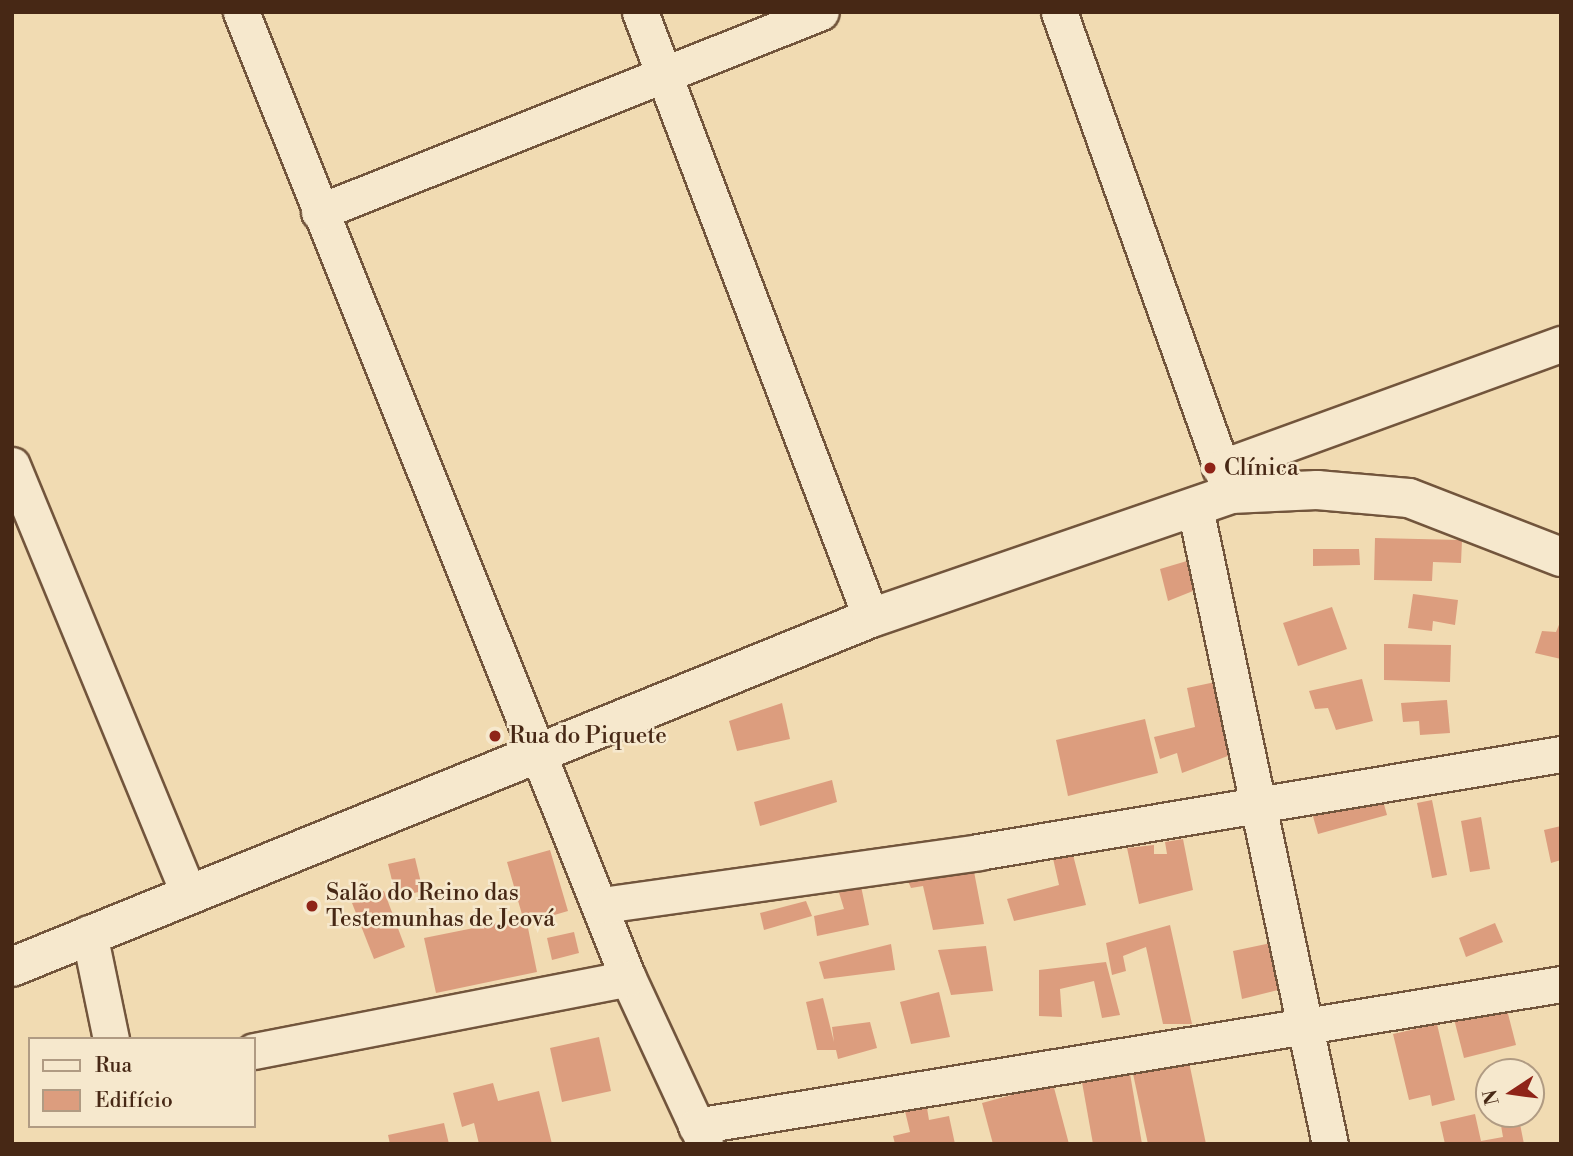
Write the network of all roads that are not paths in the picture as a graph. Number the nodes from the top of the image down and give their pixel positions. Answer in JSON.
{"nodes":[{"id":1,"x":241,"y":12,"type":"edge"},
{"id":2,"x":640,"y":12,"type":"edge"},
{"id":3,"x":821,"y":12,"type":"edge"},
{"id":4,"x":1059,"y":12,"type":"edge"},
{"id":5,"x":666,"y":78,"type":"junction"},
{"id":6,"x":318,"y":212,"type":"junction"},
{"id":7,"x":1561,"y":344,"type":"edge"},
{"id":8,"x":12,"y":465,"type":"edge"},
{"id":9,"x":1225,"y":481,"type":"junction"},
{"id":10,"x":1195,"y":508,"type":"junction"},
{"id":11,"x":1561,"y":557,"type":"edge"},
{"id":12,"x":871,"y":618,"type":"junction"},
{"id":13,"x":537,"y":752,"type":"junction"},
{"id":14,"x":1561,"y":754,"type":"edge"},
{"id":15,"x":1259,"y":801,"type":"junction"},
{"id":16,"x":189,"y":895,"type":"junction"},
{"id":17,"x":603,"y":905,"type":"junction"},
{"id":18,"x":89,"y":933,"type":"junction"},
{"id":19,"x":12,"y":967,"type":"edge"},
{"id":20,"x":628,"y":978,"type":"junction"},
{"id":21,"x":1561,"y":984,"type":"edge"},
{"id":22,"x":1306,"y":1024,"type":"junction"},
{"id":23,"x":111,"y":1037,"type":"edge"},
{"id":24,"x":256,"y":1051,"type":"edge"},
{"id":25,"x":701,"y":1135,"type":"edge"},
{"id":26,"x":1330,"y":1144,"type":"edge"}],
"edges":[{"from":1,"to":6,"type":"street"},
{"from":2,"to":5,"type":"street"},
{"from":3,"to":5,"type":"street"},
{"from":4,"to":9,"type":"street"},
{"from":5,"to":6,"type":"street"},
{"from":5,"to":12,"type":"street"},
{"from":6,"to":13,"type":"street"},
{"from":7,"to":9,"type":"street"},
{"from":8,"to":16,"type":"street"},
{"from":9,"to":10,"type":"street"},
{"from":9,"to":11,"type":"street"},
{"from":10,"to":12,"type":"street"},
{"from":10,"to":15,"type":"street"},
{"from":12,"to":13,"type":"street"},
{"from":13,"to":16,"type":"street"},
{"from":13,"to":17,"type":"street"},
{"from":14,"to":15,"type":"street"},
{"from":15,"to":17,"type":"street"},
{"from":15,"to":22,"type":"street"},
{"from":16,"to":18,"type":"street"},
{"from":17,"to":20,"type":"street"},
{"from":18,"to":19,"type":"street"},
{"from":18,"to":23,"type":"street"},
{"from":20,"to":24,"type":"street"},
{"from":20,"to":25,"type":"street"},
{"from":21,"to":22,"type":"street"},
{"from":22,"to":25,"type":"street"},
{"from":22,"to":26,"type":"street"}]}
